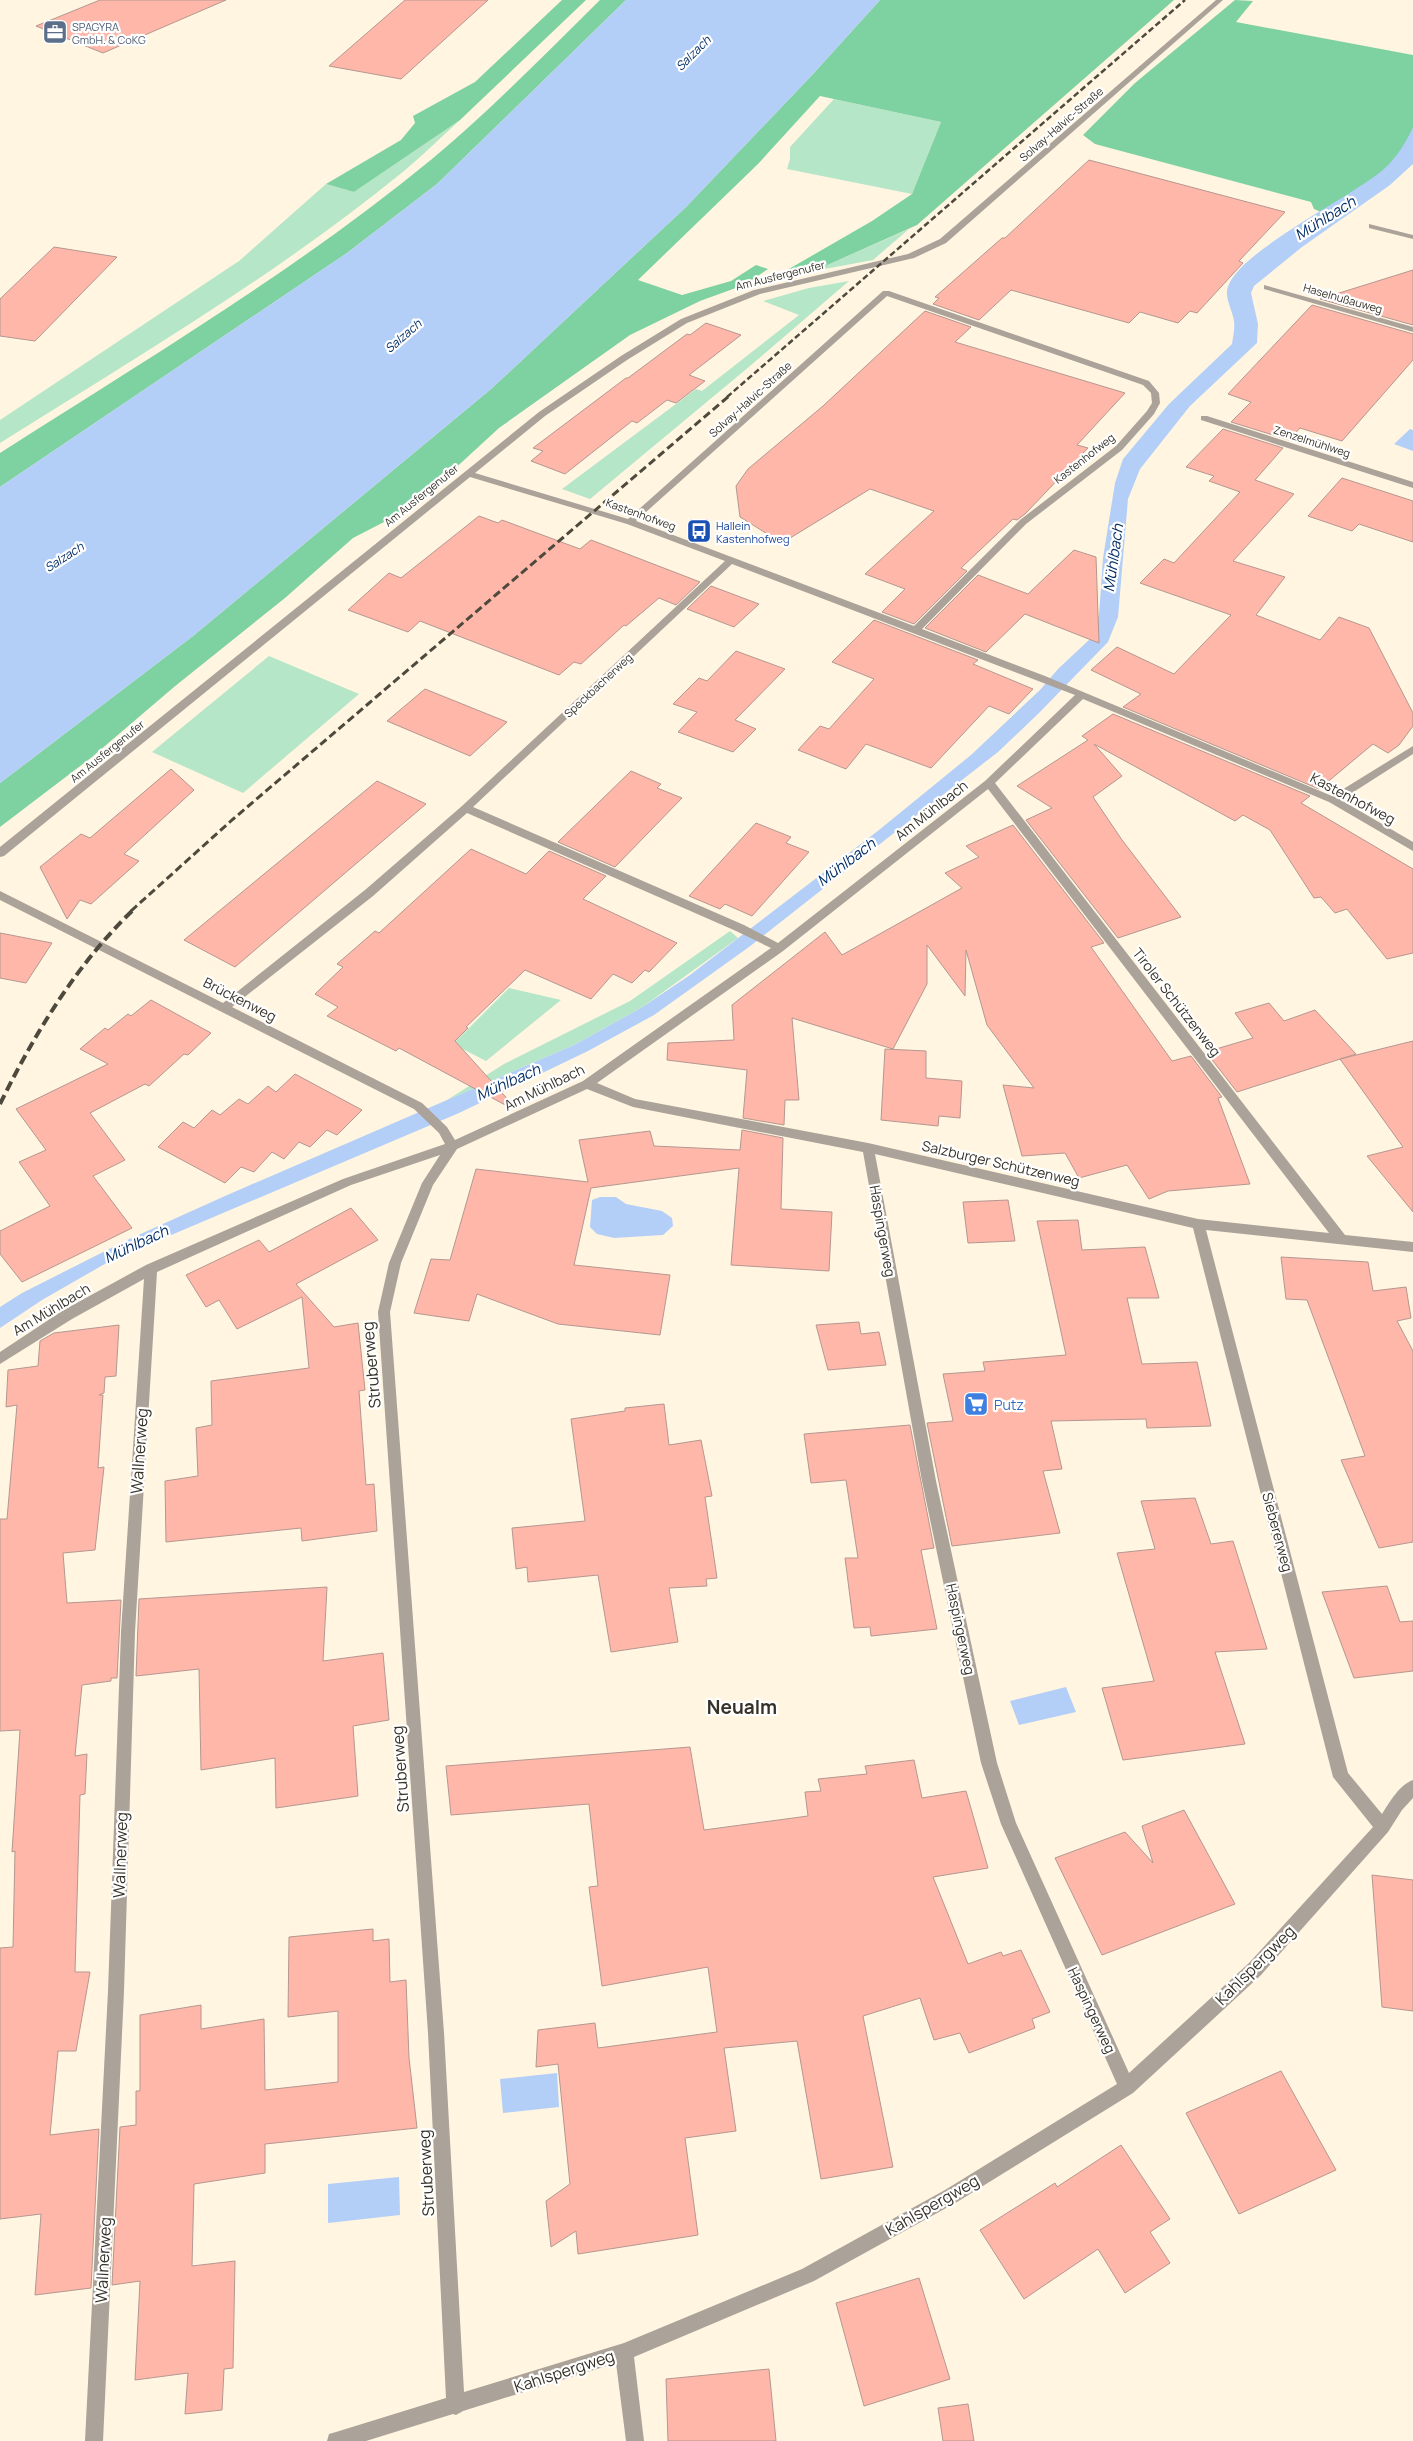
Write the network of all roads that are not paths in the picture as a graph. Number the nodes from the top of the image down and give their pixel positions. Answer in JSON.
{"nodes":[{"id":1,"x":1220,"y":0,"type":"edge"},
{"id":2,"x":1372,"y":226,"type":"dead end"},
{"id":3,"x":1413,"y":237,"type":"edge"},
{"id":4,"x":911,"y":256,"type":"joint"},
{"id":5,"x":1267,"y":287,"type":"dead end"},
{"id":6,"x":886,"y":294,"type":"joint"},
{"id":7,"x":1413,"y":330,"type":"edge"},
{"id":8,"x":1204,"y":418,"type":"dead end"},
{"id":9,"x":467,"y":473,"type":"junction"},
{"id":10,"x":1413,"y":485,"type":"edge"},
{"id":11,"x":630,"y":522,"type":"junction"},
{"id":12,"x":730,"y":562,"type":"junction"},
{"id":13,"x":916,"y":630,"type":"junction"},
{"id":14,"x":1081,"y":694,"type":"junction"},
{"id":15,"x":1413,"y":749,"type":"edge"},
{"id":16,"x":989,"y":783,"type":"junction"},
{"id":17,"x":1333,"y":800,"type":"junction"},
{"id":18,"x":466,"y":808,"type":"junction"},
{"id":19,"x":1413,"y":847,"type":"edge"},
{"id":20,"x":0,"y":853,"type":"edge"},
{"id":21,"x":0,"y":894,"type":"edge"},
{"id":22,"x":779,"y":948,"type":"junction"},
{"id":23,"x":225,"y":1007,"type":"junction"},
{"id":24,"x":588,"y":1084,"type":"junction"},
{"id":25,"x":453,"y":1146,"type":"junction"},
{"id":26,"x":868,"y":1148,"type":"junction"},
{"id":27,"x":1198,"y":1224,"type":"junction"},
{"id":28,"x":1341,"y":1239,"type":"junction"},
{"id":29,"x":1413,"y":1247,"type":"edge"},
{"id":30,"x":151,"y":1269,"type":"junction"},
{"id":31,"x":0,"y":1359,"type":"edge"},
{"id":32,"x":1413,"y":1787,"type":"edge"},
{"id":33,"x":1384,"y":1827,"type":"junction"},
{"id":34,"x":1127,"y":2087,"type":"junction"},
{"id":35,"x":624,"y":2352,"type":"junction"},
{"id":36,"x":456,"y":2406,"type":"junction"},
{"id":37,"x":94,"y":2441,"type":"edge"},
{"id":38,"x":336,"y":2441,"type":"edge"},
{"id":39,"x":635,"y":2441,"type":"edge"}],
"edges":[{"from":1,"to":4,"type":"street","name":"Solvay-Halvic-Straße"},
{"from":2,"to":3,"type":"street"},
{"from":4,"to":9,"type":"street","name":"Am Ausfergenufer"},
{"from":5,"to":7,"type":"street","name":"Haselnußauweg"},
{"from":6,"to":11,"type":"street","name":"Solvay-Halvic-Straße"},
{"from":6,"to":13,"type":"street","name":"Kastenhofweg"},
{"from":8,"to":10,"type":"street","name":"Zenzelmühlweg"},
{"from":9,"to":11,"type":"street","name":"Kastenhofweg"},
{"from":9,"to":20,"type":"street","name":"Am Ausfergenufer"},
{"from":11,"to":12,"type":"street","name":"Kastenhofweg"},
{"from":12,"to":13,"type":"street","name":"Kastenhofweg"},
{"from":12,"to":18,"type":"street","name":"Speckbacherweg"},
{"from":13,"to":14,"type":"street","name":"Kastenhofweg"},
{"from":14,"to":16,"type":"street","name":"Am Mühlbach"},
{"from":14,"to":17,"type":"street","name":"Kastenhofweg"},
{"from":15,"to":17,"type":"street"},
{"from":16,"to":22,"type":"street","name":"Am Mühlbach"},
{"from":16,"to":28,"type":"street","name":"Tiroler Schützenweg"},
{"from":17,"to":19,"type":"street","name":"Kastenhofweg"},
{"from":18,"to":22,"type":"street"},
{"from":18,"to":23,"type":"street","name":"Speckbacherweg"},
{"from":21,"to":23,"type":"street","name":"Brückenweg"},
{"from":22,"to":24,"type":"street","name":"Am Mühlbach"},
{"from":23,"to":25,"type":"street","name":"Brückenweg"},
{"from":24,"to":25,"type":"street","name":"Am Mühlbach"},
{"from":24,"to":26,"type":"street","name":"Salzburger Schützenweg"},
{"from":25,"to":30,"type":"street","name":"Am Mühlbach"},
{"from":25,"to":36,"type":"street","name":"Struberweg"},
{"from":26,"to":27,"type":"street","name":"Salzburger Schützenweg"},
{"from":26,"to":34,"type":"street","name":"Haspingerweg"},
{"from":27,"to":28,"type":"street","name":"Salzburger Schützenweg"},
{"from":27,"to":33,"type":"street","name":"Siebererweg"},
{"from":28,"to":29,"type":"street","name":"Salzburger Schützenweg"},
{"from":30,"to":31,"type":"street","name":"Am Mühlbach"},
{"from":30,"to":37,"type":"street","name":"Wallnerweg"},
{"from":32,"to":33,"type":"street","name":"Kahlspergweg"},
{"from":33,"to":34,"type":"street","name":"Kahlspergweg"},
{"from":34,"to":35,"type":"street","name":"Kahlspergweg"},
{"from":35,"to":36,"type":"street","name":"Kahlspergweg"},
{"from":35,"to":39,"type":"street"},
{"from":36,"to":38,"type":"street","name":"Kahlspergweg"}]}
